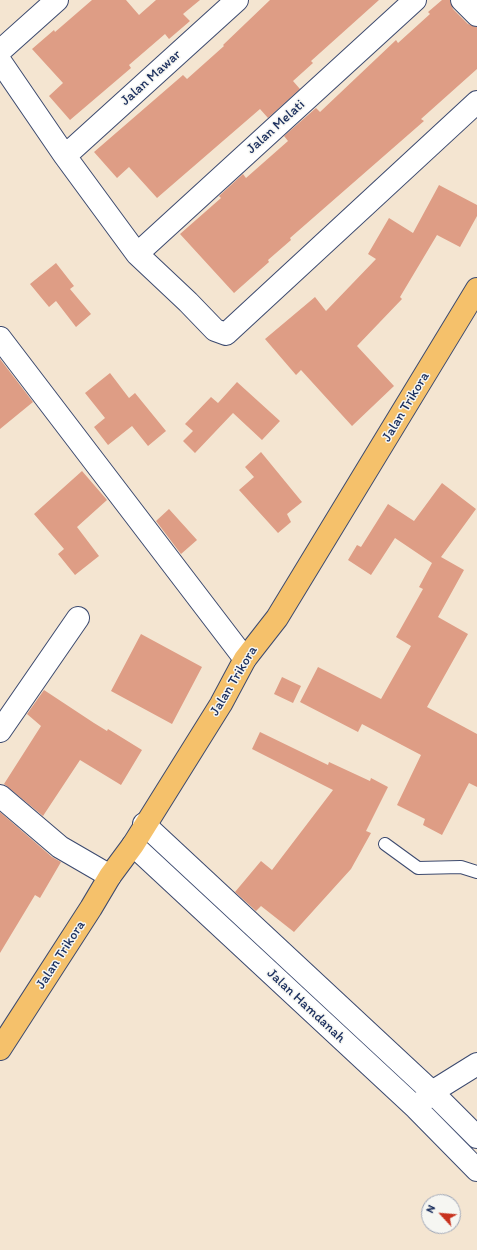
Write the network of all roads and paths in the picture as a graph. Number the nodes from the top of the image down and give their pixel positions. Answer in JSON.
{"nodes":[{"id":1,"x":57,"y":0,"type":"edge"},
{"id":2,"x":237,"y":0,"type":"edge"},
{"id":3,"x":415,"y":0,"type":"edge"},
{"id":4,"x":462,"y":0,"type":"edge"},
{"id":5,"x":477,"y":15,"type":"edge"},
{"id":6,"x":0,"y":51,"type":"edge"},
{"id":7,"x":0,"y":61,"type":"edge"},
{"id":8,"x":477,"y":102,"type":"edge"},
{"id":9,"x":65,"y":156,"type":"junction"},
{"id":10,"x":137,"y":254,"type":"junction"},
{"id":11,"x":477,"y":289,"type":"edge"},
{"id":12,"x":0,"y":338,"type":"edge"},
{"id":13,"x":78,"y":618,"type":"dead end"},
{"id":14,"x":245,"y":659,"type":"junction"},
{"id":15,"x":0,"y":731,"type":"edge"},
{"id":16,"x":0,"y":796,"type":"edge"},
{"id":17,"x":144,"y":824,"type":"junction"},
{"id":18,"x":385,"y":844,"type":"dead end"},
{"id":19,"x":133,"y":845,"type":"junction"},
{"id":20,"x":477,"y":872,"type":"edge"},
{"id":21,"x":110,"y":876,"type":"junction"},
{"id":22,"x":0,"y":1049,"type":"edge"},
{"id":23,"x":477,"y":1064,"type":"edge"},
{"id":24,"x":432,"y":1092,"type":"junction"},
{"id":25,"x":416,"y":1108,"type":"junction"},
{"id":26,"x":477,"y":1138,"type":"edge"},
{"id":27,"x":477,"y":1170,"type":"edge"}],
"edges":[{"from":1,"to":6,"type":"street"},
{"from":2,"to":9,"type":"street","name":"Jalan Mawar"},
{"from":3,"to":10,"type":"street","name":"Jalan Melati"},
{"from":4,"to":5,"type":"street"},
{"from":7,"to":9,"type":"street"},
{"from":8,"to":10,"type":"street"},
{"from":9,"to":10,"type":"street"},
{"from":11,"to":14,"type":"main road","name":"Jalan Trikora"},
{"from":12,"to":14,"type":"street"},
{"from":13,"to":15,"type":"street"},
{"from":14,"to":17,"type":"main road","name":"Jalan Trikora"},
{"from":16,"to":21,"type":"street"},
{"from":17,"to":19,"type":"main road","name":"Jalan Trikora"},
{"from":17,"to":24,"type":"street","name":"Jalan Hamdanah"},
{"from":18,"to":20,"type":"lane"},
{"from":19,"to":21,"type":"main road","name":"Jalan Trikora"},
{"from":19,"to":25,"type":"street","name":"Jalan Hamdanah"},
{"from":21,"to":22,"type":"main road","name":"Jalan Trikora"},
{"from":23,"to":24,"type":"street"},
{"from":24,"to":25,"type":"street"},
{"from":24,"to":26,"type":"street","name":"Jalan Hamdanah"},
{"from":25,"to":27,"type":"street","name":"Jalan Hamdanah"}]}
